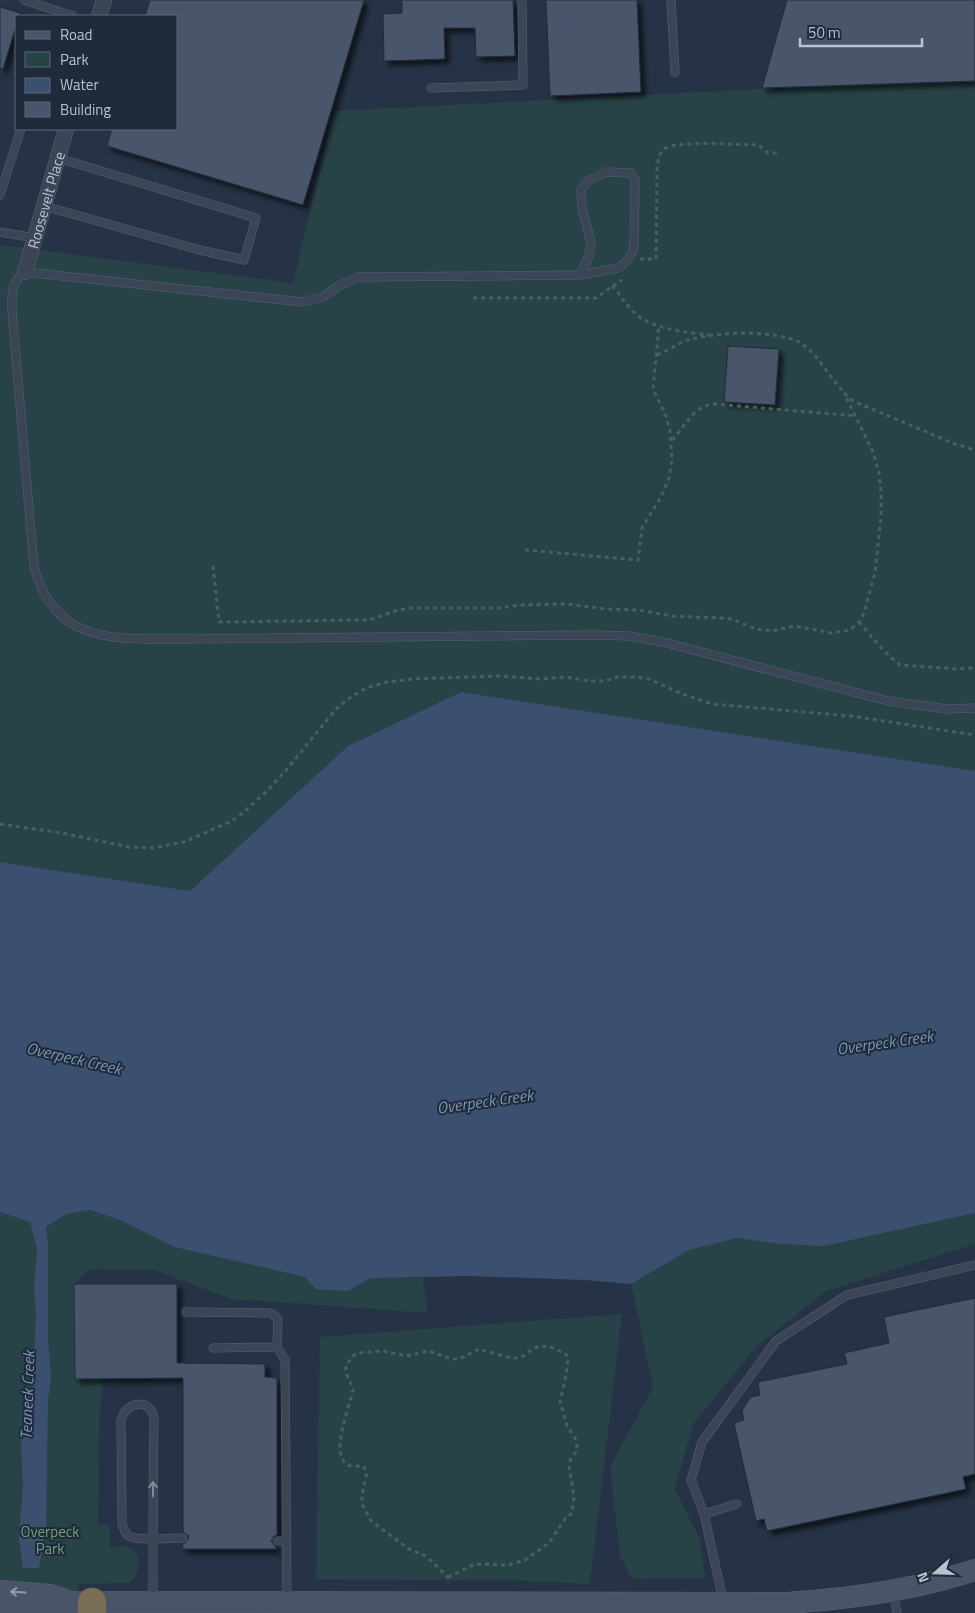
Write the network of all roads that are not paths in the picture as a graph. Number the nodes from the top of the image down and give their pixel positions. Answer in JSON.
{"nodes":[{"id":1,"x":24,"y":0,"type":"edge"},
{"id":2,"x":104,"y":0,"type":"edge"},
{"id":3,"x":522,"y":0,"type":"edge"},
{"id":4,"x":671,"y":0,"type":"edge"},
{"id":5,"x":58,"y":14,"type":"edge"},
{"id":6,"x":99,"y":15,"type":"edge"},
{"id":7,"x":675,"y":73,"type":"dead end"},
{"id":8,"x":431,"y":88,"type":"dead end"},
{"id":9,"x":21,"y":130,"type":"edge"},
{"id":10,"x":66,"y":130,"type":"edge"},
{"id":11,"x":58,"y":158,"type":"junction"},
{"id":12,"x":0,"y":195,"type":"edge"},
{"id":13,"x":44,"y":206,"type":"junction"},
{"id":14,"x":0,"y":232,"type":"edge"},
{"id":15,"x":35,"y":238,"type":"junction"},
{"id":16,"x":25,"y":272,"type":"junction"},
{"id":17,"x":580,"y":275,"type":"junction"},
{"id":18,"x":975,"y":708,"type":"edge"},
{"id":19,"x":975,"y":1265,"type":"edge"},
{"id":20,"x":186,"y":1312,"type":"dead end"},
{"id":21,"x":277,"y":1347,"type":"junction"},
{"id":22,"x":214,"y":1348,"type":"dead end"},
{"id":23,"x":737,"y":1504,"type":"dead end"},
{"id":24,"x":704,"y":1514,"type":"junction"},
{"id":25,"x":153,"y":1538,"type":"junction"},
{"id":26,"x":183,"y":1538,"type":"dead end"},
{"id":27,"x":277,"y":1541,"type":"dead end"},
{"id":28,"x":287,"y":1541,"type":"junction"},
{"id":29,"x":975,"y":1570,"type":"edge"},
{"id":30,"x":893,"y":1590,"type":"junction"},
{"id":31,"x":0,"y":1591,"type":"edge"},
{"id":32,"x":153,"y":1602,"type":"junction"},
{"id":33,"x":287,"y":1602,"type":"junction"},
{"id":34,"x":724,"y":1604,"type":"junction"},
{"id":35,"x":85,"y":1606,"type":"edge"},
{"id":36,"x":332,"y":1608,"type":"edge"},
{"id":37,"x":600,"y":1608,"type":"edge"},
{"id":38,"x":0,"y":1612,"type":"edge"},
{"id":39,"x":898,"y":1613,"type":"edge"}],
"edges":[{"from":1,"to":5,"type":"lane"},
{"from":2,"to":6,"type":"street"},
{"from":3,"to":8,"type":"lane"},
{"from":4,"to":7,"type":"lane"},
{"from":9,"to":12,"type":"lane"},
{"from":10,"to":11,"type":"street","name":"Roosevelt Place"},
{"from":11,"to":13,"type":"street","name":"Roosevelt Place"},
{"from":11,"to":13,"type":"lane"},
{"from":13,"to":15,"type":"street","name":"Roosevelt Place"},
{"from":14,"to":15,"type":"lane"},
{"from":15,"to":16,"type":"street","name":"Roosevelt Place"},
{"from":16,"to":17,"type":"lane"},
{"from":16,"to":18,"type":"lane"},
{"from":17,"to":17,"type":"lane"},
{"from":19,"to":24,"type":"lane"},
{"from":20,"to":21,"type":"lane"},
{"from":21,"to":22,"type":"lane"},
{"from":21,"to":28,"type":"lane"},
{"from":23,"to":24,"type":"lane"},
{"from":24,"to":34,"type":"lane"},
{"from":25,"to":25,"type":"lane","one_way":true},
{"from":25,"to":26,"type":"lane"},
{"from":25,"to":32,"type":"lane"},
{"from":27,"to":28,"type":"lane"},
{"from":28,"to":33,"type":"lane"},
{"from":29,"to":30,"type":"main road"},
{"from":30,"to":34,"type":"main road"},
{"from":30,"to":39,"type":"lane"},
{"from":35,"to":31,"type":"main road","one_way":true},
{"from":32,"to":33,"type":"main road"},
{"from":32,"to":35,"type":"main road"},
{"from":33,"to":36,"type":"main road"},
{"from":34,"to":37,"type":"main road"},
{"from":35,"to":38,"type":"main road"},
{"from":36,"to":37,"type":"main road"}]}
